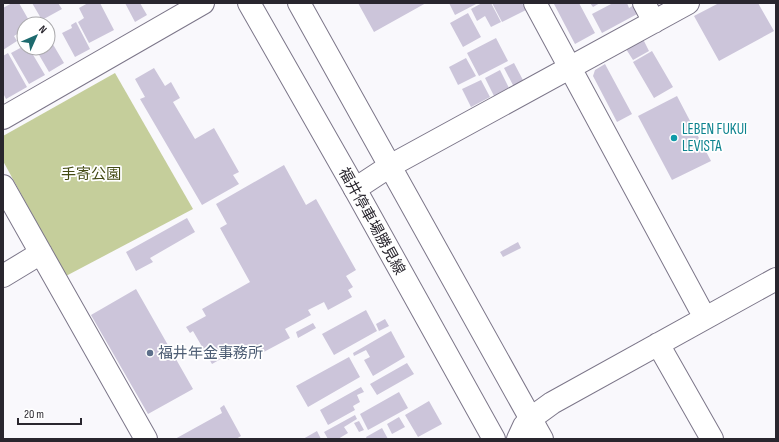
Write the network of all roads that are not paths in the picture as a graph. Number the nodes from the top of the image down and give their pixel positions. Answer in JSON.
{"nodes":[{"id":1,"x":203,"y":3,"type":"edge"},
{"id":2,"x":249,"y":3,"type":"edge"},
{"id":3,"x":299,"y":3,"type":"edge"},
{"id":4,"x":535,"y":3,"type":"edge"},
{"id":5,"x":644,"y":3,"type":"edge"},
{"id":6,"x":688,"y":3,"type":"edge"},
{"id":7,"x":654,"y":22,"type":"junction"},
{"id":8,"x":570,"y":68,"type":"junction"},
{"id":9,"x":3,"y":118,"type":"edge"},
{"id":10,"x":390,"y":166,"type":"junction"},
{"id":11,"x":3,"y":186,"type":"edge"},
{"id":12,"x":355,"y":189,"type":"junction"},
{"id":13,"x":41,"y":253,"type":"junction"},
{"id":14,"x":3,"y":276,"type":"edge"},
{"id":15,"x":776,"y":279,"type":"edge"},
{"id":16,"x":705,"y":318,"type":"junction"},
{"id":17,"x":658,"y":344,"type":"junction"},
{"id":18,"x":530,"y":419,"type":"junction"},
{"id":19,"x":146,"y":439,"type":"edge"},
{"id":20,"x":494,"y":439,"type":"edge"},
{"id":21,"x":518,"y":439,"type":"edge"},
{"id":22,"x":542,"y":439,"type":"edge"},
{"id":23,"x":712,"y":439,"type":"edge"}],
"edges":[{"from":1,"to":9,"type":"street"},
{"from":2,"to":12,"type":"street","name":"福井停車場勝見線"},
{"from":3,"to":10,"type":"street"},
{"from":4,"to":8,"type":"street"},
{"from":5,"to":7,"type":"street"},
{"from":6,"to":7,"type":"street"},
{"from":7,"to":8,"type":"street"},
{"from":8,"to":10,"type":"street"},
{"from":8,"to":16,"type":"street"},
{"from":10,"to":12,"type":"street"},
{"from":10,"to":18,"type":"street"},
{"from":11,"to":13,"type":"street"},
{"from":12,"to":20,"type":"street","name":"福井停車場勝見線"},
{"from":13,"to":14,"type":"street"},
{"from":13,"to":19,"type":"street"},
{"from":15,"to":16,"type":"street"},
{"from":16,"to":17,"type":"street"},
{"from":17,"to":18,"type":"street"},
{"from":17,"to":23,"type":"street"},
{"from":18,"to":21,"type":"street"},
{"from":18,"to":22,"type":"street"}]}
